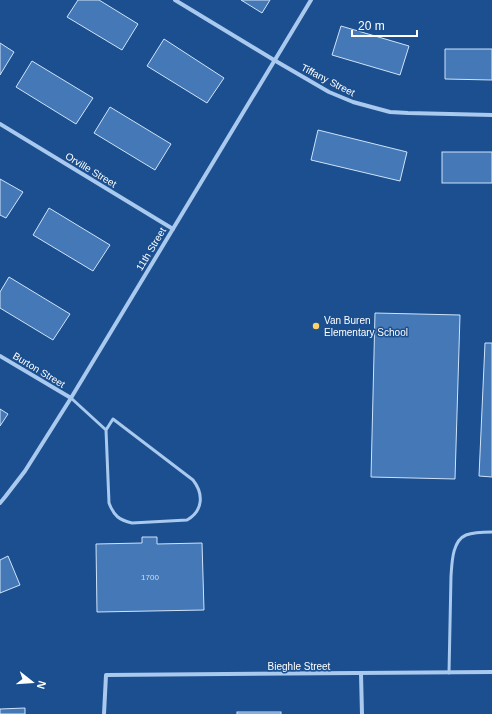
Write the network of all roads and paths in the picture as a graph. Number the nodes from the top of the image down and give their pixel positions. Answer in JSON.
{"nodes":[{"id":1,"x":175,"y":0,"type":"edge"},
{"id":2,"x":311,"y":0,"type":"edge"},
{"id":3,"x":274,"y":60,"type":"junction"},
{"id":4,"x":492,"y":115,"type":"edge"},
{"id":5,"x":0,"y":124,"type":"edge"},
{"id":6,"x":173,"y":229,"type":"junction"},
{"id":7,"x":0,"y":356,"type":"edge"},
{"id":8,"x":70,"y":398,"type":"junction"},
{"id":9,"x":106,"y":430,"type":"junction"},
{"id":10,"x":0,"y":503,"type":"edge"},
{"id":11,"x":492,"y":532,"type":"edge"},
{"id":12,"x":492,"y":672,"type":"edge"},
{"id":13,"x":449,"y":673,"type":"junction"},
{"id":14,"x":361,"y":674,"type":"junction"},
{"id":15,"x":104,"y":714,"type":"edge"},
{"id":16,"x":362,"y":714,"type":"edge"}],
"edges":[{"from":1,"to":3,"type":"street","name":"Tiffany Street"},
{"from":2,"to":3,"type":"street","name":"11th Street"},
{"from":3,"to":4,"type":"street","name":"Tiffany Street"},
{"from":3,"to":6,"type":"street","name":"11th Street"},
{"from":5,"to":6,"type":"street","name":"Orville Street"},
{"from":6,"to":8,"type":"street","name":"11th Street"},
{"from":7,"to":8,"type":"street","name":"Burton Street"},
{"from":8,"to":9,"type":"lane"},
{"from":8,"to":10,"type":"street","name":"11th Street"},
{"from":9,"to":9,"type":"lane"},
{"from":11,"to":13,"type":"lane"},
{"from":12,"to":13,"type":"street","name":"Bieghle Street"},
{"from":13,"to":14,"type":"street","name":"Bieghle Street"},
{"from":14,"to":15,"type":"street","name":"Bieghle Street"},
{"from":14,"to":16,"type":"street"}]}
